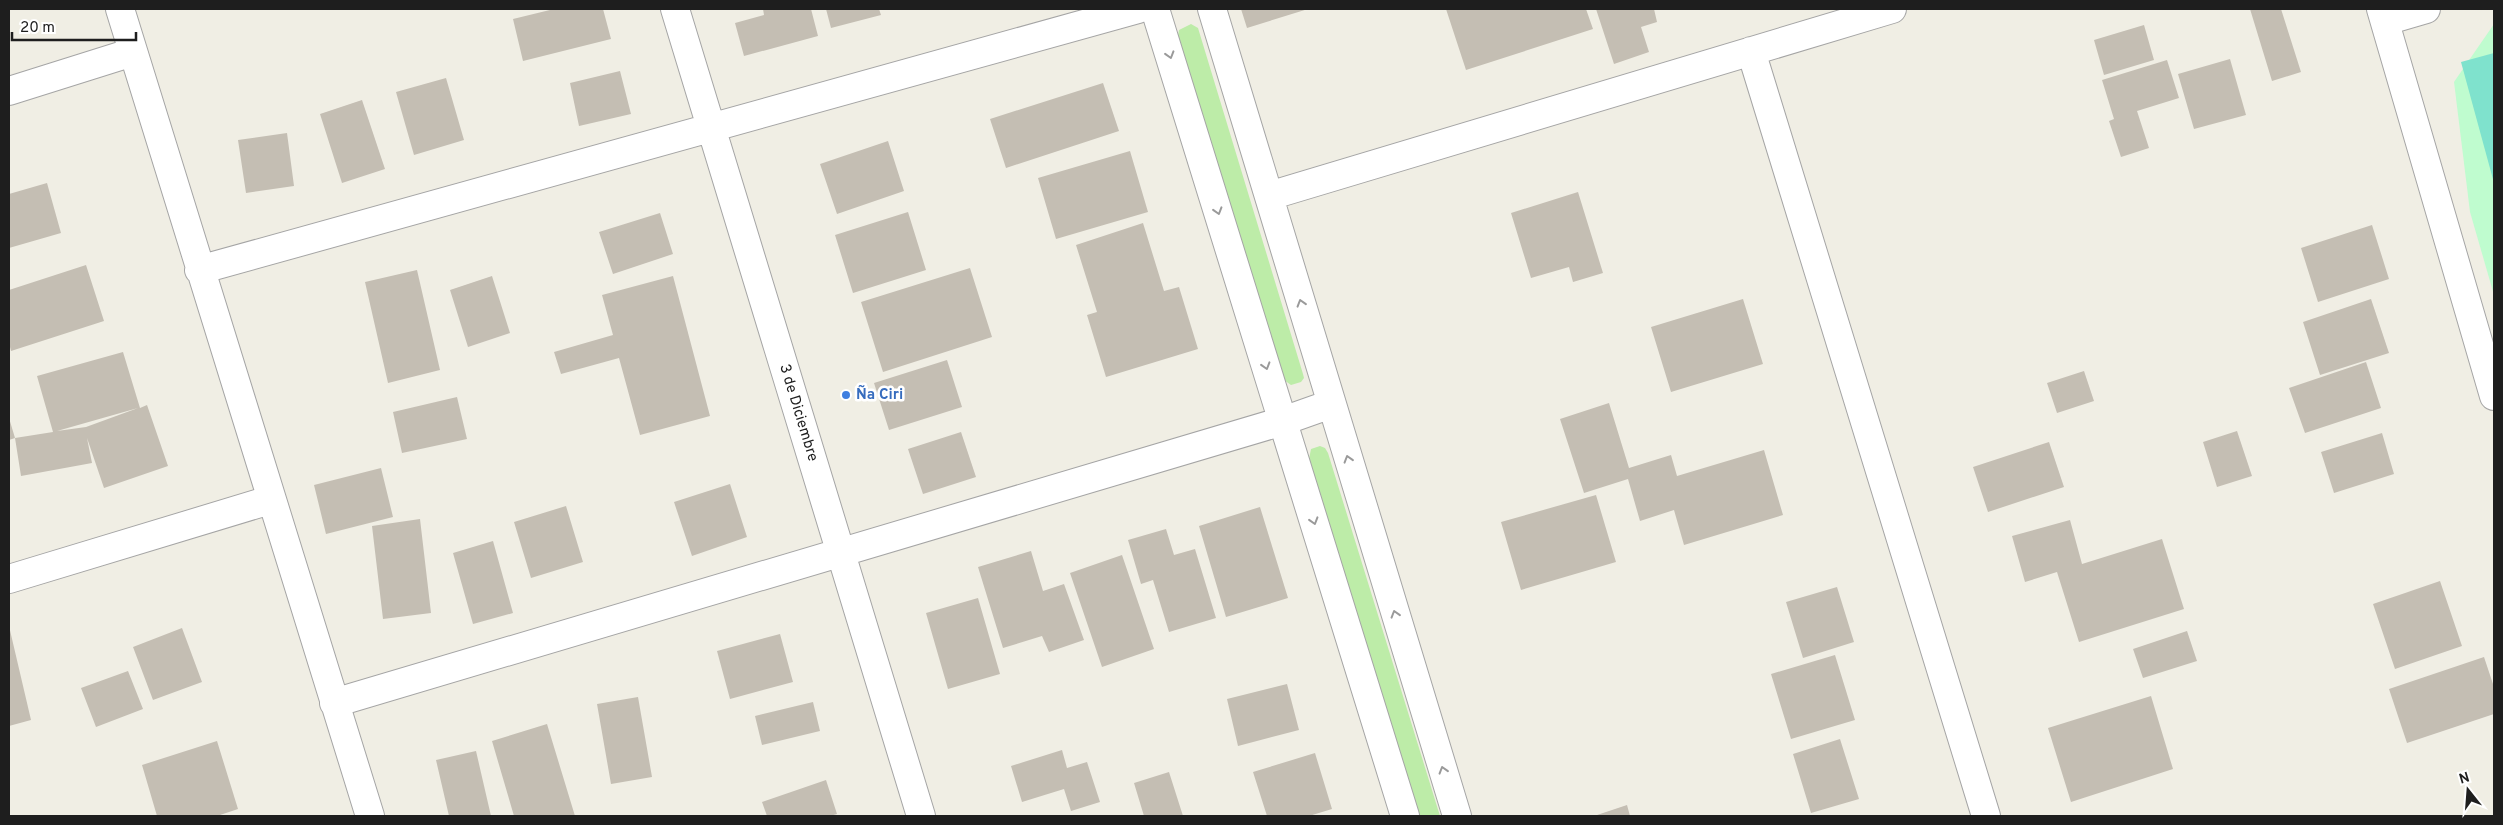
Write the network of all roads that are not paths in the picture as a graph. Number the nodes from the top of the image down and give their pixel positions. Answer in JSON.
{"nodes":[{"id":1,"x":120,"y":9,"type":"edge"},
{"id":2,"x":675,"y":9,"type":"edge"},
{"id":3,"x":1138,"y":9,"type":"edge"},
{"id":4,"x":1155,"y":9,"type":"edge"},
{"id":5,"x":1212,"y":9,"type":"edge"},
{"id":6,"x":1892,"y":9,"type":"edge"},
{"id":7,"x":2426,"y":9,"type":"edge"},
{"id":8,"x":2383,"y":15,"type":"edge"},
{"id":9,"x":1751,"y":51,"type":"junction"},
{"id":10,"x":133,"y":52,"type":"junction"},
{"id":11,"x":9,"y":90,"type":"edge"},
{"id":12,"x":711,"y":127,"type":"junction"},
{"id":13,"x":1268,"y":196,"type":"junction"},
{"id":14,"x":199,"y":270,"type":"junction"},
{"id":15,"x":2494,"y":396,"type":"edge"},
{"id":16,"x":1331,"y":404,"type":"junction"},
{"id":17,"x":1282,"y":421,"type":"junction"},
{"id":18,"x":270,"y":500,"type":"junction"},
{"id":19,"x":840,"y":552,"type":"junction"},
{"id":20,"x":9,"y":579,"type":"edge"},
{"id":21,"x":334,"y":703,"type":"junction"},
{"id":22,"x":370,"y":816,"type":"edge"},
{"id":23,"x":921,"y":816,"type":"edge"},
{"id":24,"x":1405,"y":816,"type":"edge"},
{"id":25,"x":1457,"y":816,"type":"edge"},
{"id":26,"x":1986,"y":816,"type":"edge"}],
"edges":[{"from":1,"to":10,"type":"street"},
{"from":2,"to":12,"type":"street","name":"3 de Diciembre"},
{"from":3,"to":12,"type":"street"},
{"from":4,"to":17,"type":"street","one_way":true},
{"from":5,"to":13,"type":"street"},
{"from":6,"to":9,"type":"street"},
{"from":7,"to":8,"type":"street"},
{"from":8,"to":15,"type":"street"},
{"from":9,"to":13,"type":"street"},
{"from":9,"to":26,"type":"street"},
{"from":10,"to":11,"type":"street"},
{"from":10,"to":14,"type":"street"},
{"from":12,"to":14,"type":"street"},
{"from":12,"to":19,"type":"street","name":"3 de Diciembre"},
{"from":16,"to":13,"type":"street","one_way":true},
{"from":14,"to":18,"type":"street"},
{"from":16,"to":17,"type":"street"},
{"from":25,"to":16,"type":"street","one_way":true},
{"from":17,"to":19,"type":"street"},
{"from":17,"to":24,"type":"street","one_way":true},
{"from":18,"to":20,"type":"street"},
{"from":18,"to":21,"type":"street"},
{"from":19,"to":21,"type":"street"},
{"from":19,"to":23,"type":"street","name":"3 de Diciembre"},
{"from":21,"to":22,"type":"street"}]}
